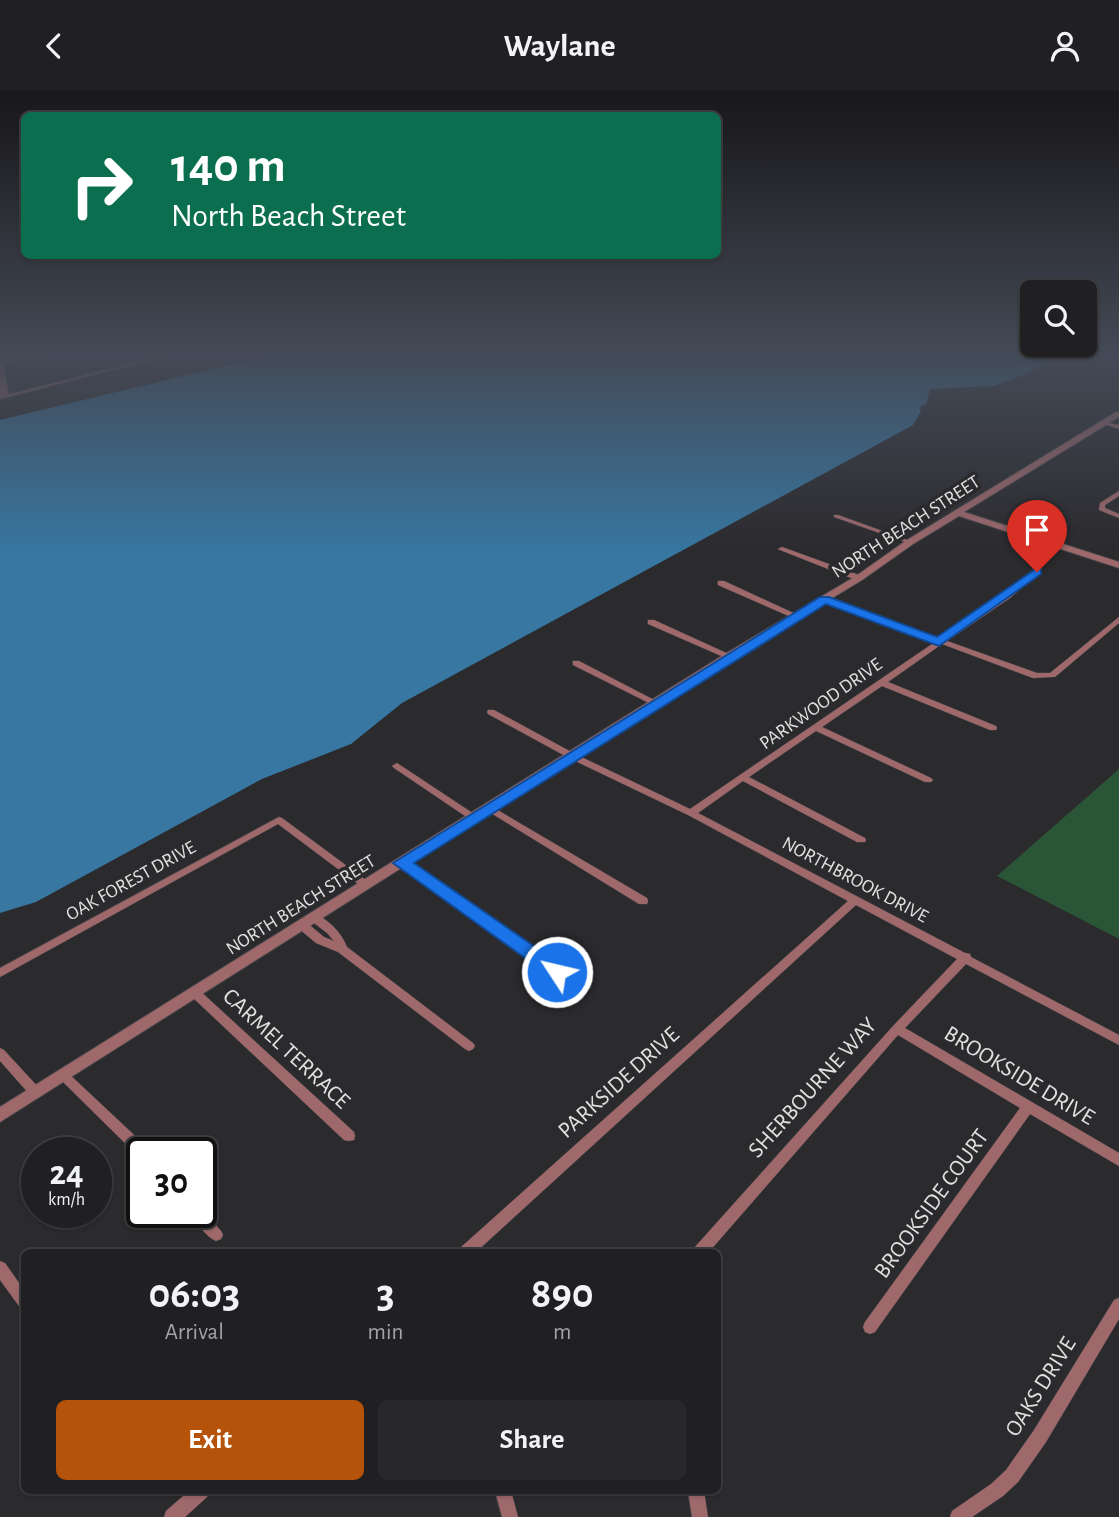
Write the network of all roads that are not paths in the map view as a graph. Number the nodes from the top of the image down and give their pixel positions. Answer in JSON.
{"nodes":[{"id":1,"x":1105,"y":423,"type":"joint"},
{"id":2,"x":1119,"y":427,"type":"edge"},
{"id":3,"x":1119,"y":493,"type":"edge"},
{"id":4,"x":958,"y":513,"type":"junction"},
{"id":5,"x":836,"y":516,"type":"dead end"},
{"id":6,"x":1119,"y":516,"type":"edge"},
{"id":7,"x":910,"y":543,"type":"junction"},
{"id":8,"x":782,"y":549,"type":"dead end"},
{"id":9,"x":1119,"y":565,"type":"edge"},
{"id":10,"x":1037,"y":572,"type":"dead end"},
{"id":11,"x":859,"y":579,"type":"junction"},
{"id":12,"x":721,"y":583,"type":"dead end"},
{"id":13,"x":825,"y":599,"type":"junction"},
{"id":14,"x":796,"y":616,"type":"junction"},
{"id":15,"x":1119,"y":619,"type":"edge"},
{"id":16,"x":651,"y":622,"type":"dead end"},
{"id":17,"x":939,"y":642,"type":"junction"},
{"id":18,"x":730,"y":656,"type":"junction"},
{"id":19,"x":576,"y":663,"type":"dead end"},
{"id":20,"x":881,"y":682,"type":"junction"},
{"id":21,"x":656,"y":703,"type":"junction"},
{"id":22,"x":491,"y":712,"type":"dead end"},
{"id":23,"x":815,"y":727,"type":"junction"},
{"id":24,"x":993,"y":728,"type":"dead end"},
{"id":25,"x":572,"y":756,"type":"junction"},
{"id":26,"x":397,"y":766,"type":"dead end"},
{"id":27,"x":742,"y":777,"type":"junction"},
{"id":28,"x":928,"y":780,"type":"dead end"},
{"id":29,"x":489,"y":808,"type":"junction"},
{"id":30,"x":691,"y":813,"type":"junction"},
{"id":31,"x":474,"y":818,"type":"junction"},
{"id":32,"x":860,"y":840,"type":"dead end"},
{"id":33,"x":402,"y":863,"type":"junction"},
{"id":34,"x":366,"y":885,"type":"junction"},
{"id":35,"x":855,"y":900,"type":"junction"},
{"id":36,"x":643,"y":901,"type":"dead end"},
{"id":37,"x":314,"y":917,"type":"junction"},
{"id":38,"x":302,"y":925,"type":"junction"},
{"id":39,"x":342,"y":949,"type":"junction"},
{"id":40,"x":966,"y":957,"type":"junction"},
{"id":41,"x":557,"y":972,"type":"dead end"},
{"id":42,"x":0,"y":973,"type":"edge"},
{"id":43,"x":195,"y":993,"type":"junction"},
{"id":44,"x":897,"y":1029,"type":"junction"},
{"id":45,"x":1119,"y":1040,"type":"edge"},
{"id":46,"x":469,"y":1046,"type":"dead end"},
{"id":47,"x":0,"y":1053,"type":"edge"},
{"id":48,"x":63,"y":1075,"type":"junction"},
{"id":49,"x":35,"y":1092,"type":"junction"},
{"id":50,"x":1029,"y":1106,"type":"junction"},
{"id":51,"x":0,"y":1115,"type":"edge"},
{"id":52,"x":349,"y":1136,"type":"dead end"},
{"id":53,"x":127,"y":1137,"type":"edge"},
{"id":54,"x":1119,"y":1160,"type":"edge"},
{"id":55,"x":210,"y":1228,"type":"edge"},
{"id":56,"x":216,"y":1235,"type":"dead end"},
{"id":57,"x":471,"y":1249,"type":"edge"},
{"id":58,"x":703,"y":1249,"type":"edge"},
{"id":59,"x":0,"y":1268,"type":"edge"},
{"id":60,"x":21,"y":1297,"type":"edge"},
{"id":61,"x":1119,"y":1305,"type":"edge"},
{"id":62,"x":870,"y":1327,"type":"dead end"},
{"id":63,"x":198,"y":1494,"type":"edge"},
{"id":64,"x":504,"y":1494,"type":"edge"},
{"id":65,"x":696,"y":1494,"type":"edge"},
{"id":66,"x":172,"y":1517,"type":"edge"},
{"id":67,"x":510,"y":1517,"type":"edge"},
{"id":68,"x":700,"y":1517,"type":"edge"},
{"id":69,"x":958,"y":1517,"type":"edge"}],
"edges":[{"from":1,"to":2,"type":"street"},
{"from":1,"to":4,"type":"street","name":"NORTH BEACH STREET"},
{"from":3,"to":6,"type":"street"},
{"from":4,"to":7,"type":"street","name":"NORTH BEACH STREET"},
{"from":4,"to":9,"type":"street"},
{"from":5,"to":7,"type":"street"},
{"from":7,"to":11,"type":"street","name":"NORTH BEACH STREET"},
{"from":8,"to":11,"type":"street"},
{"from":10,"to":17,"type":"street","name":"PARKWOOD DRIVE"},
{"from":11,"to":13,"type":"street","name":"NORTH BEACH STREET"},
{"from":12,"to":14,"type":"street"},
{"from":13,"to":14,"type":"street","name":"NORTH BEACH STREET"},
{"from":13,"to":17,"type":"street"},
{"from":14,"to":18,"type":"street","name":"NORTH BEACH STREET"},
{"from":15,"to":17,"type":"street"},
{"from":16,"to":18,"type":"street"},
{"from":17,"to":20,"type":"street","name":"PARKWOOD DRIVE"},
{"from":18,"to":21,"type":"street","name":"NORTH BEACH STREET"},
{"from":19,"to":21,"type":"street"},
{"from":20,"to":23,"type":"street","name":"PARKWOOD DRIVE"},
{"from":20,"to":24,"type":"street"},
{"from":21,"to":25,"type":"street","name":"NORTH BEACH STREET"},
{"from":22,"to":25,"type":"street","name":"NORTHBROOK DRIVE"},
{"from":23,"to":27,"type":"street","name":"PARKWOOD DRIVE"},
{"from":23,"to":28,"type":"street"},
{"from":25,"to":29,"type":"street","name":"NORTH BEACH STREET"},
{"from":25,"to":30,"type":"street","name":"NORTHBROOK DRIVE"},
{"from":26,"to":31,"type":"street"},
{"from":27,"to":30,"type":"street","name":"PARKWOOD DRIVE"},
{"from":27,"to":32,"type":"street"},
{"from":29,"to":31,"type":"street","name":"NORTH BEACH STREET"},
{"from":29,"to":36,"type":"street"},
{"from":30,"to":35,"type":"street","name":"NORTHBROOK DRIVE"},
{"from":31,"to":33,"type":"street","name":"NORTH BEACH STREET"},
{"from":33,"to":34,"type":"street","name":"NORTH BEACH STREET"},
{"from":33,"to":41,"type":"street"},
{"from":34,"to":37,"type":"street","name":"NORTH BEACH STREET"},
{"from":34,"to":42,"type":"street","name":"OAK FOREST DRIVE"},
{"from":35,"to":40,"type":"street","name":"NORTHBROOK DRIVE"},
{"from":35,"to":57,"type":"street","name":"PARKSIDE DRIVE"},
{"from":37,"to":38,"type":"street","name":"NORTH BEACH STREET"},
{"from":37,"to":39,"type":"street"},
{"from":38,"to":39,"type":"street"},
{"from":38,"to":43,"type":"street","name":"NORTH BEACH STREET"},
{"from":39,"to":46,"type":"street"},
{"from":40,"to":44,"type":"street","name":"SHERBOURNE WAY"},
{"from":40,"to":45,"type":"street","name":"NORTHBROOK DRIVE"},
{"from":43,"to":48,"type":"street","name":"NORTH BEACH STREET"},
{"from":43,"to":52,"type":"street","name":"CARMEL TERRACE"},
{"from":44,"to":50,"type":"street","name":"BROOKSIDE DRIVE"},
{"from":44,"to":58,"type":"street","name":"SHERBOURNE WAY"},
{"from":47,"to":49,"type":"street"},
{"from":48,"to":49,"type":"street","name":"NORTH BEACH STREET"},
{"from":48,"to":53,"type":"street"},
{"from":49,"to":51,"type":"street","name":"NORTH BEACH STREET"},
{"from":50,"to":54,"type":"street","name":"BROOKSIDE DRIVE"},
{"from":50,"to":62,"type":"street","name":"BROOKSIDE COURT"},
{"from":55,"to":56,"type":"street"},
{"from":59,"to":60,"type":"street"},
{"from":61,"to":69,"type":"street","name":"OAKS DRIVE"},
{"from":63,"to":66,"type":"street"},
{"from":64,"to":67,"type":"street"},
{"from":65,"to":68,"type":"street"}]}
